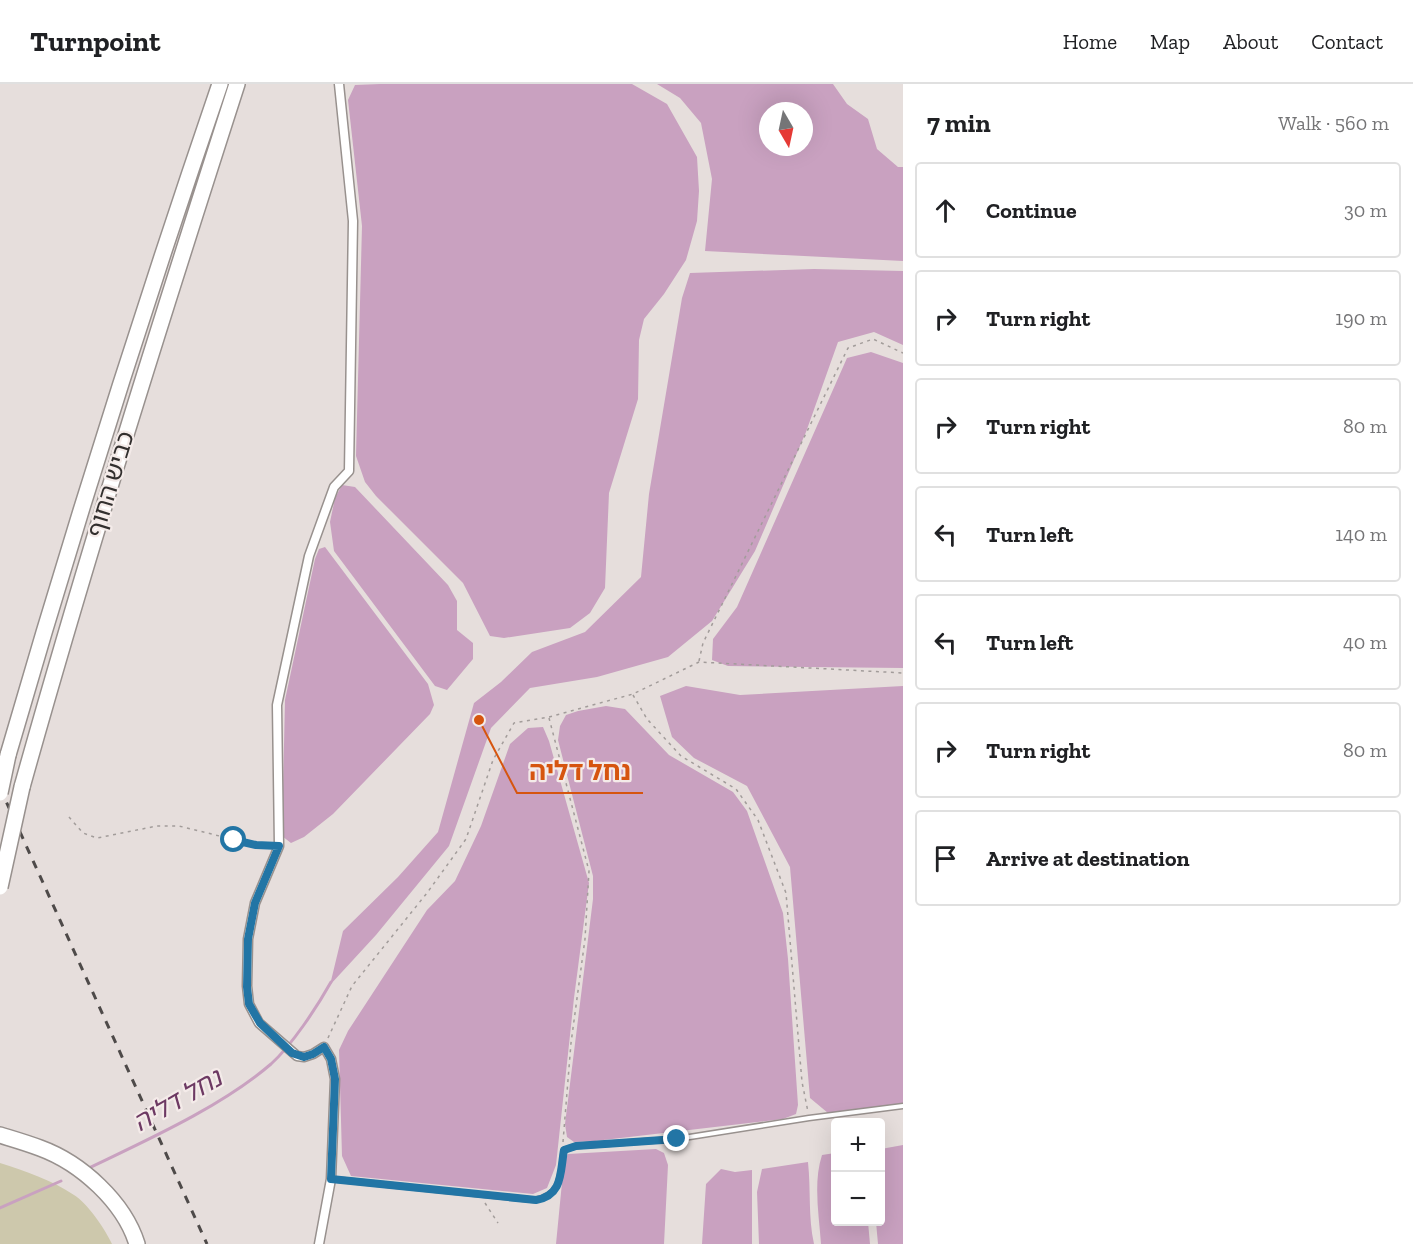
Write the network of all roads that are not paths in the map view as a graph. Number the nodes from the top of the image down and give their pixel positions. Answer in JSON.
{"nodes":[{"id":1,"x":220,"y":84,"type":"edge"},
{"id":2,"x":237,"y":84,"type":"edge"},
{"id":3,"x":339,"y":84,"type":"edge"},
{"id":4,"x":0,"y":793,"type":"edge"},
{"id":5,"x":0,"y":888,"type":"edge"},
{"id":6,"x":903,"y":1106,"type":"edge"},
{"id":7,"x":331,"y":1179,"type":"junction"},
{"id":8,"x":127,"y":1244,"type":"edge"},
{"id":9,"x":137,"y":1244,"type":"edge"},
{"id":10,"x":319,"y":1244,"type":"edge"}],
"edges":[{"from":1,"to":4,"type":"highway","name":"כביש החוף","bridge":true},
{"from":2,"to":5,"type":"highway","name":"כביש החוף","bridge":true},
{"from":3,"to":7,"type":"street"},
{"from":6,"to":7,"type":"lane"},
{"from":7,"to":10,"type":"street"},
{"from":8,"to":9,"type":"highway"}]}
